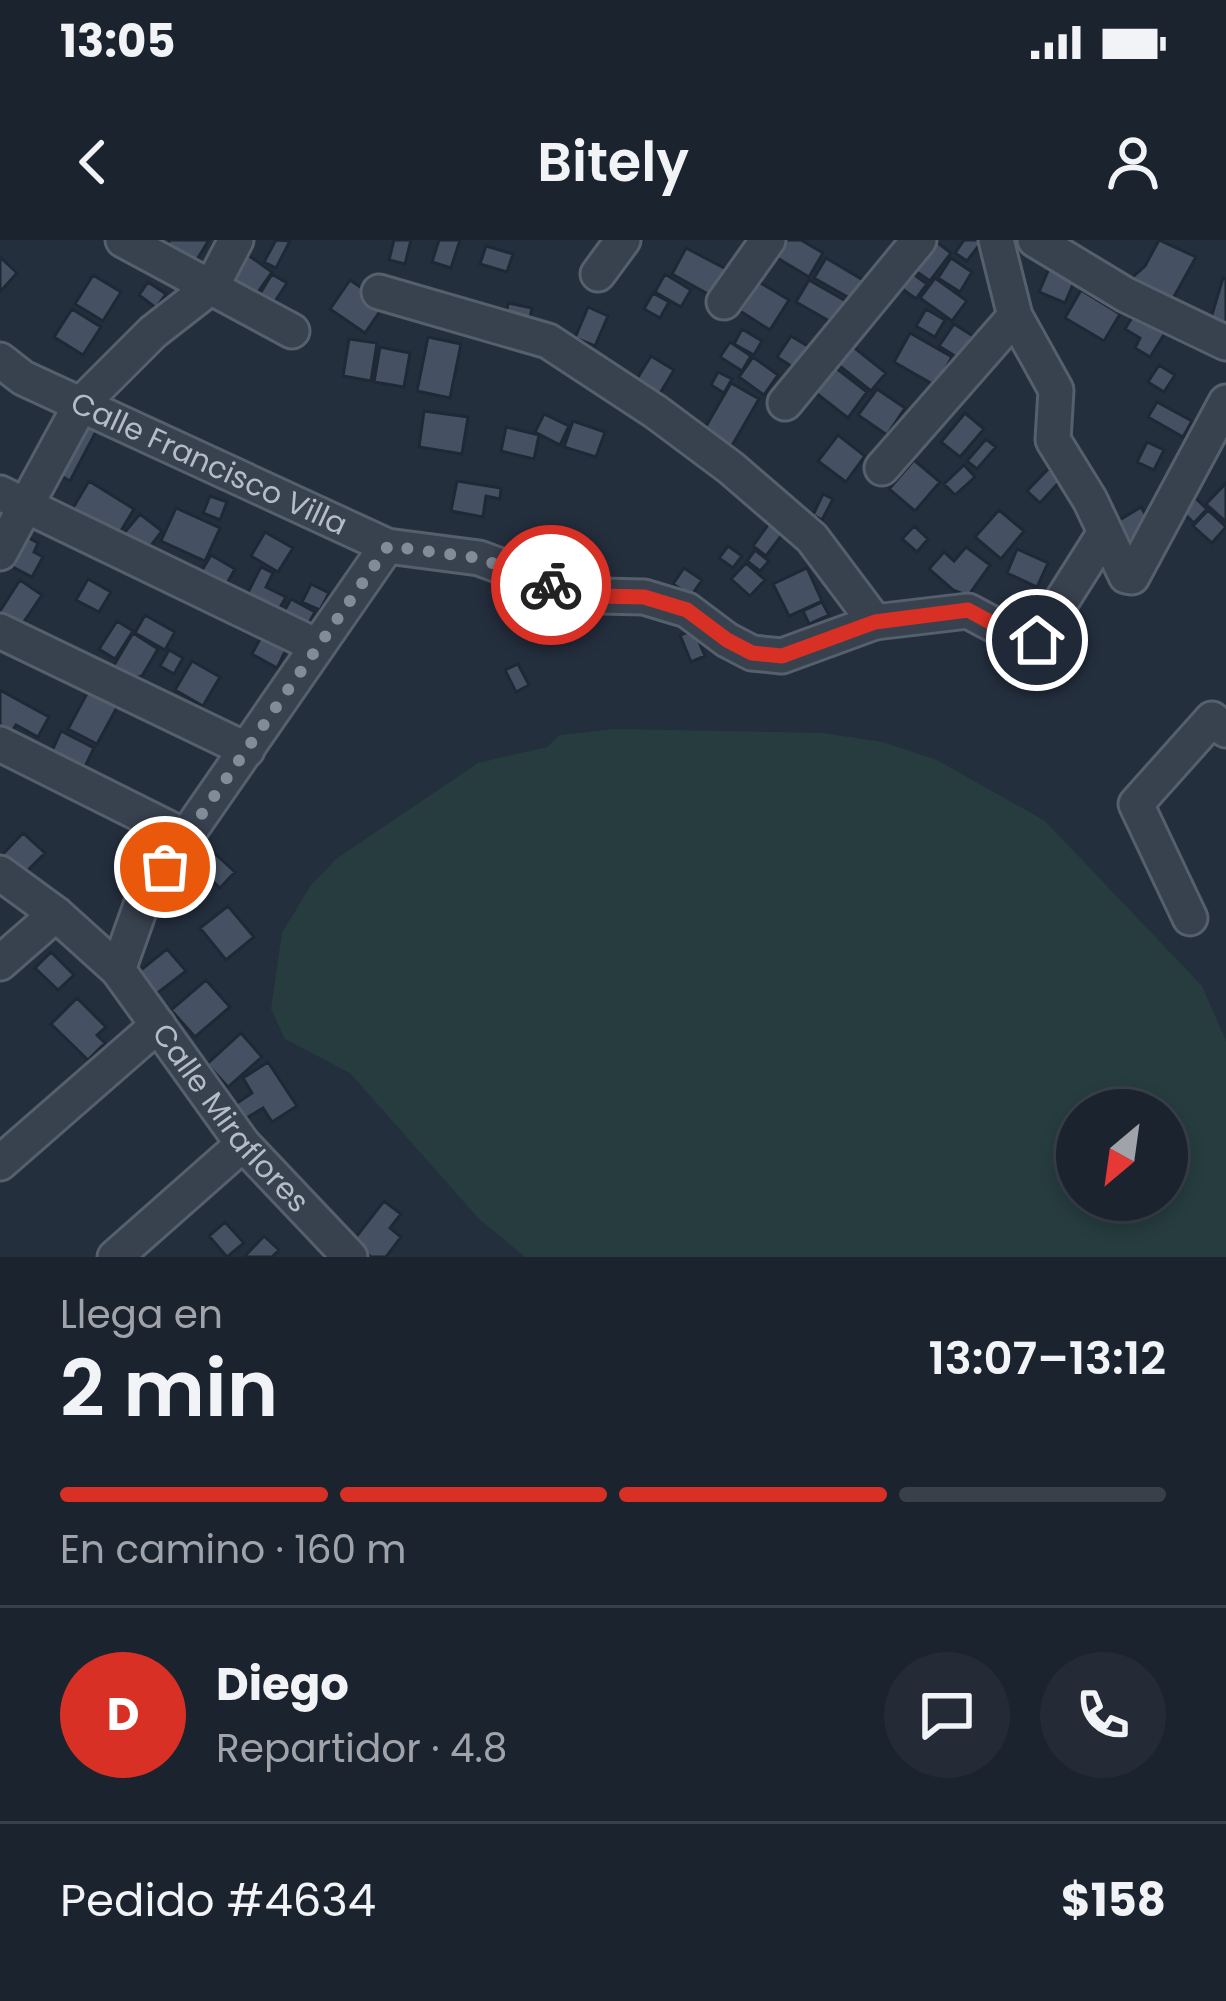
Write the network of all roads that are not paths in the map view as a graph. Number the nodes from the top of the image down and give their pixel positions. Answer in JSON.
{"nodes":[{"id":1,"x":123,"y":240,"type":"edge"},
{"id":2,"x":236,"y":240,"type":"edge"},
{"id":3,"x":623,"y":240,"type":"edge"},
{"id":4,"x":768,"y":240,"type":"edge"},
{"id":5,"x":919,"y":240,"type":"edge"},
{"id":6,"x":996,"y":240,"type":"edge"},
{"id":7,"x":1035,"y":240,"type":"edge"},
{"id":8,"x":598,"y":274,"type":"dead end"},
{"id":9,"x":212,"y":286,"type":"junction"},
{"id":10,"x":379,"y":292,"type":"dead end"},
{"id":11,"x":724,"y":302,"type":"dead end"},
{"id":12,"x":1015,"y":316,"type":"junction"},
{"id":13,"x":292,"y":331,"type":"dead end"},
{"id":14,"x":1226,"y":343,"type":"edge"},
{"id":15,"x":0,"y":360,"type":"edge"},
{"id":16,"x":1226,"y":402,"type":"edge"},
{"id":17,"x":785,"y":403,"type":"dead end"},
{"id":18,"x":81,"y":404,"type":"junction"},
{"id":19,"x":882,"y":468,"type":"dead end"},
{"id":20,"x":12,"y":498,"type":"edge"},
{"id":21,"x":1104,"y":534,"type":"junction"},
{"id":22,"x":388,"y":546,"type":"junction"},
{"id":23,"x":0,"y":554,"type":"edge"},
{"id":24,"x":875,"y":622,"type":"junction"},
{"id":25,"x":0,"y":631,"type":"edge"},
{"id":26,"x":317,"y":646,"type":"junction"},
{"id":27,"x":1226,"y":730,"type":"edge"},
{"id":28,"x":0,"y":744,"type":"edge"},
{"id":29,"x":247,"y":750,"type":"junction"},
{"id":30,"x":186,"y":837,"type":"junction"},
{"id":31,"x":0,"y":873,"type":"edge"},
{"id":32,"x":56,"y":914,"type":"junction"},
{"id":33,"x":1190,"y":918,"type":"dead end"},
{"id":34,"x":0,"y":963,"type":"edge"},
{"id":35,"x":118,"y":970,"type":"junction"},
{"id":36,"x":158,"y":1025,"type":"junction"},
{"id":37,"x":243,"y":1144,"type":"junction"},
{"id":38,"x":0,"y":1163,"type":"edge"},
{"id":39,"x":115,"y":1257,"type":"edge"},
{"id":40,"x":350,"y":1257,"type":"edge"}],
"edges":[{"from":1,"to":9,"type":"street"},
{"from":2,"to":9,"type":"street"},
{"from":3,"to":8,"type":"street"},
{"from":4,"to":11,"type":"street"},
{"from":5,"to":17,"type":"street"},
{"from":6,"to":12,"type":"street"},
{"from":7,"to":14,"type":"street"},
{"from":9,"to":13,"type":"street"},
{"from":9,"to":18,"type":"street"},
{"from":10,"to":24,"type":"street"},
{"from":12,"to":19,"type":"street"},
{"from":12,"to":21,"type":"street"},
{"from":15,"to":18,"type":"street","name":"Calle Francisco Villa"},
{"from":16,"to":21,"type":"street"},
{"from":18,"to":20,"type":"street"},
{"from":18,"to":22,"type":"street","name":"Calle Francisco Villa"},
{"from":20,"to":23,"type":"street"},
{"from":20,"to":26,"type":"street"},
{"from":21,"to":24,"type":"street","name":"Calle Francisco Villa"},
{"from":22,"to":24,"type":"street","name":"Calle Francisco Villa"},
{"from":22,"to":26,"type":"street"},
{"from":25,"to":29,"type":"street"},
{"from":26,"to":29,"type":"street"},
{"from":27,"to":33,"type":"street"},
{"from":28,"to":30,"type":"street"},
{"from":29,"to":30,"type":"street"},
{"from":30,"to":35,"type":"street"},
{"from":31,"to":32,"type":"street","name":"Calle Miraflores"},
{"from":32,"to":34,"type":"street"},
{"from":32,"to":35,"type":"street","name":"Calle Miraflores"},
{"from":35,"to":36,"type":"street","name":"Calle Miraflores"},
{"from":36,"to":37,"type":"street","name":"Calle Miraflores"},
{"from":36,"to":38,"type":"street"},
{"from":37,"to":39,"type":"street"},
{"from":37,"to":40,"type":"street","name":"Calle Miraflores"}]}
